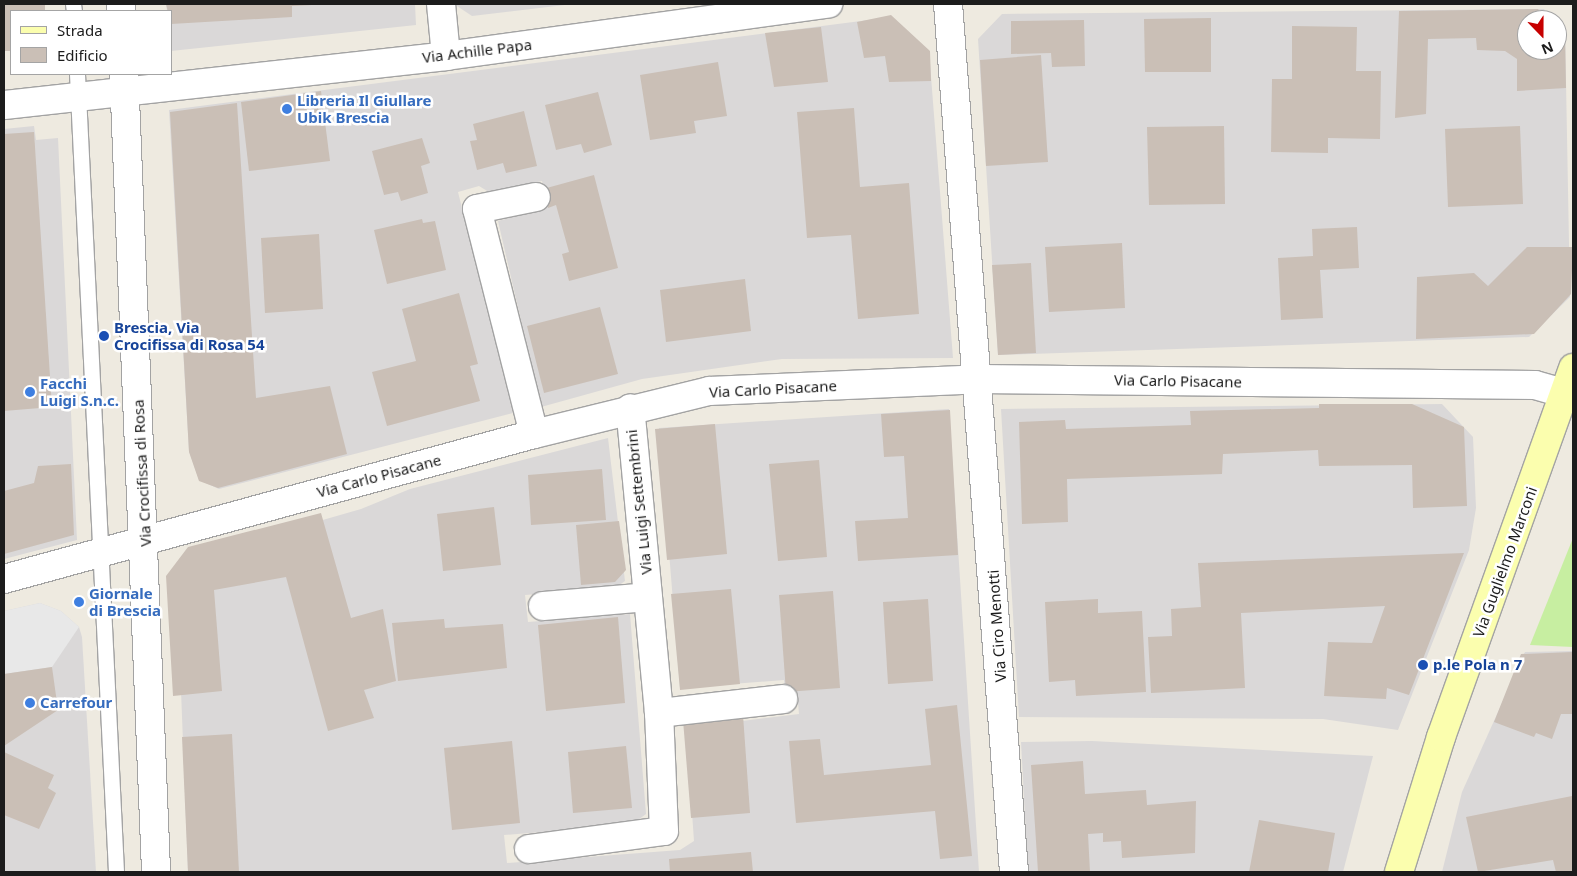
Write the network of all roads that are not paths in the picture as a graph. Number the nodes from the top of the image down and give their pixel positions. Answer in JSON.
{"nodes":[{"id":1,"x":441,"y":4,"type":"edge"},
{"id":2,"x":828,"y":4,"type":"edge"},
{"id":3,"x":948,"y":4,"type":"edge"},
{"id":4,"x":446,"y":56,"type":"junction"},
{"id":5,"x":124,"y":83,"type":"edge"},
{"id":6,"x":78,"y":85,"type":"edge"},
{"id":7,"x":4,"y":105,"type":"edge"},
{"id":8,"x":536,"y":197,"type":"dead end"},
{"id":9,"x":979,"y":379,"type":"junction"},
{"id":10,"x":1571,"y":387,"type":"edge"},
{"id":11,"x":630,"y":408,"type":"junction"},
{"id":12,"x":534,"y":434,"type":"junction"},
{"id":13,"x":145,"y":540,"type":"junction"},
{"id":14,"x":100,"y":554,"type":"junction"},
{"id":15,"x":4,"y":579,"type":"edge"},
{"id":16,"x":648,"y":597,"type":"junction"},
{"id":17,"x":542,"y":606,"type":"dead end"},
{"id":18,"x":783,"y":699,"type":"dead end"},
{"id":19,"x":659,"y":713,"type":"junction"},
{"id":20,"x":529,"y":849,"type":"dead end"},
{"id":21,"x":116,"y":872,"type":"edge"},
{"id":22,"x":156,"y":872,"type":"edge"},
{"id":23,"x":1014,"y":872,"type":"edge"},
{"id":24,"x":1399,"y":872,"type":"edge"}],
"edges":[{"from":1,"to":4,"type":"street"},
{"from":2,"to":4,"type":"street","name":"Via Achille Papa"},
{"from":3,"to":9,"type":"street","name":"Via Ciro Menotti"},
{"from":4,"to":5,"type":"street","name":"Via Achille Papa"},
{"from":5,"to":6,"type":"street","name":"Via Achille Papa"},
{"from":5,"to":13,"type":"street","name":"Via Crocifissa di Rosa"},
{"from":6,"to":7,"type":"street","name":"Via Achille Papa"},
{"from":6,"to":14,"type":"lane"},
{"from":8,"to":12,"type":"street"},
{"from":9,"to":10,"type":"street","name":"Via Carlo Pisacane"},
{"from":9,"to":11,"type":"street","name":"Via Carlo Pisacane"},
{"from":9,"to":23,"type":"street","name":"Via Ciro Menotti"},
{"from":10,"to":24,"type":"main road","name":"Via Guglielmo Marconi"},
{"from":11,"to":12,"type":"street","name":"Via Carlo Pisacane"},
{"from":11,"to":16,"type":"street","name":"Via Luigi Settembrini"},
{"from":12,"to":13,"type":"street","name":"Via Carlo Pisacane"},
{"from":13,"to":14,"type":"street","name":"Via Carlo Pisacane"},
{"from":13,"to":22,"type":"street","name":"Via Crocifissa di Rosa"},
{"from":14,"to":15,"type":"street","name":"Via Carlo Pisacane"},
{"from":14,"to":21,"type":"lane"},
{"from":16,"to":17,"type":"street","name":"Via Luigi Settembrini"},
{"from":16,"to":19,"type":"street","name":"Via Luigi Settembrini"},
{"from":18,"to":19,"type":"street"},
{"from":19,"to":20,"type":"street","name":"Via Luigi Settembrini"}]}
